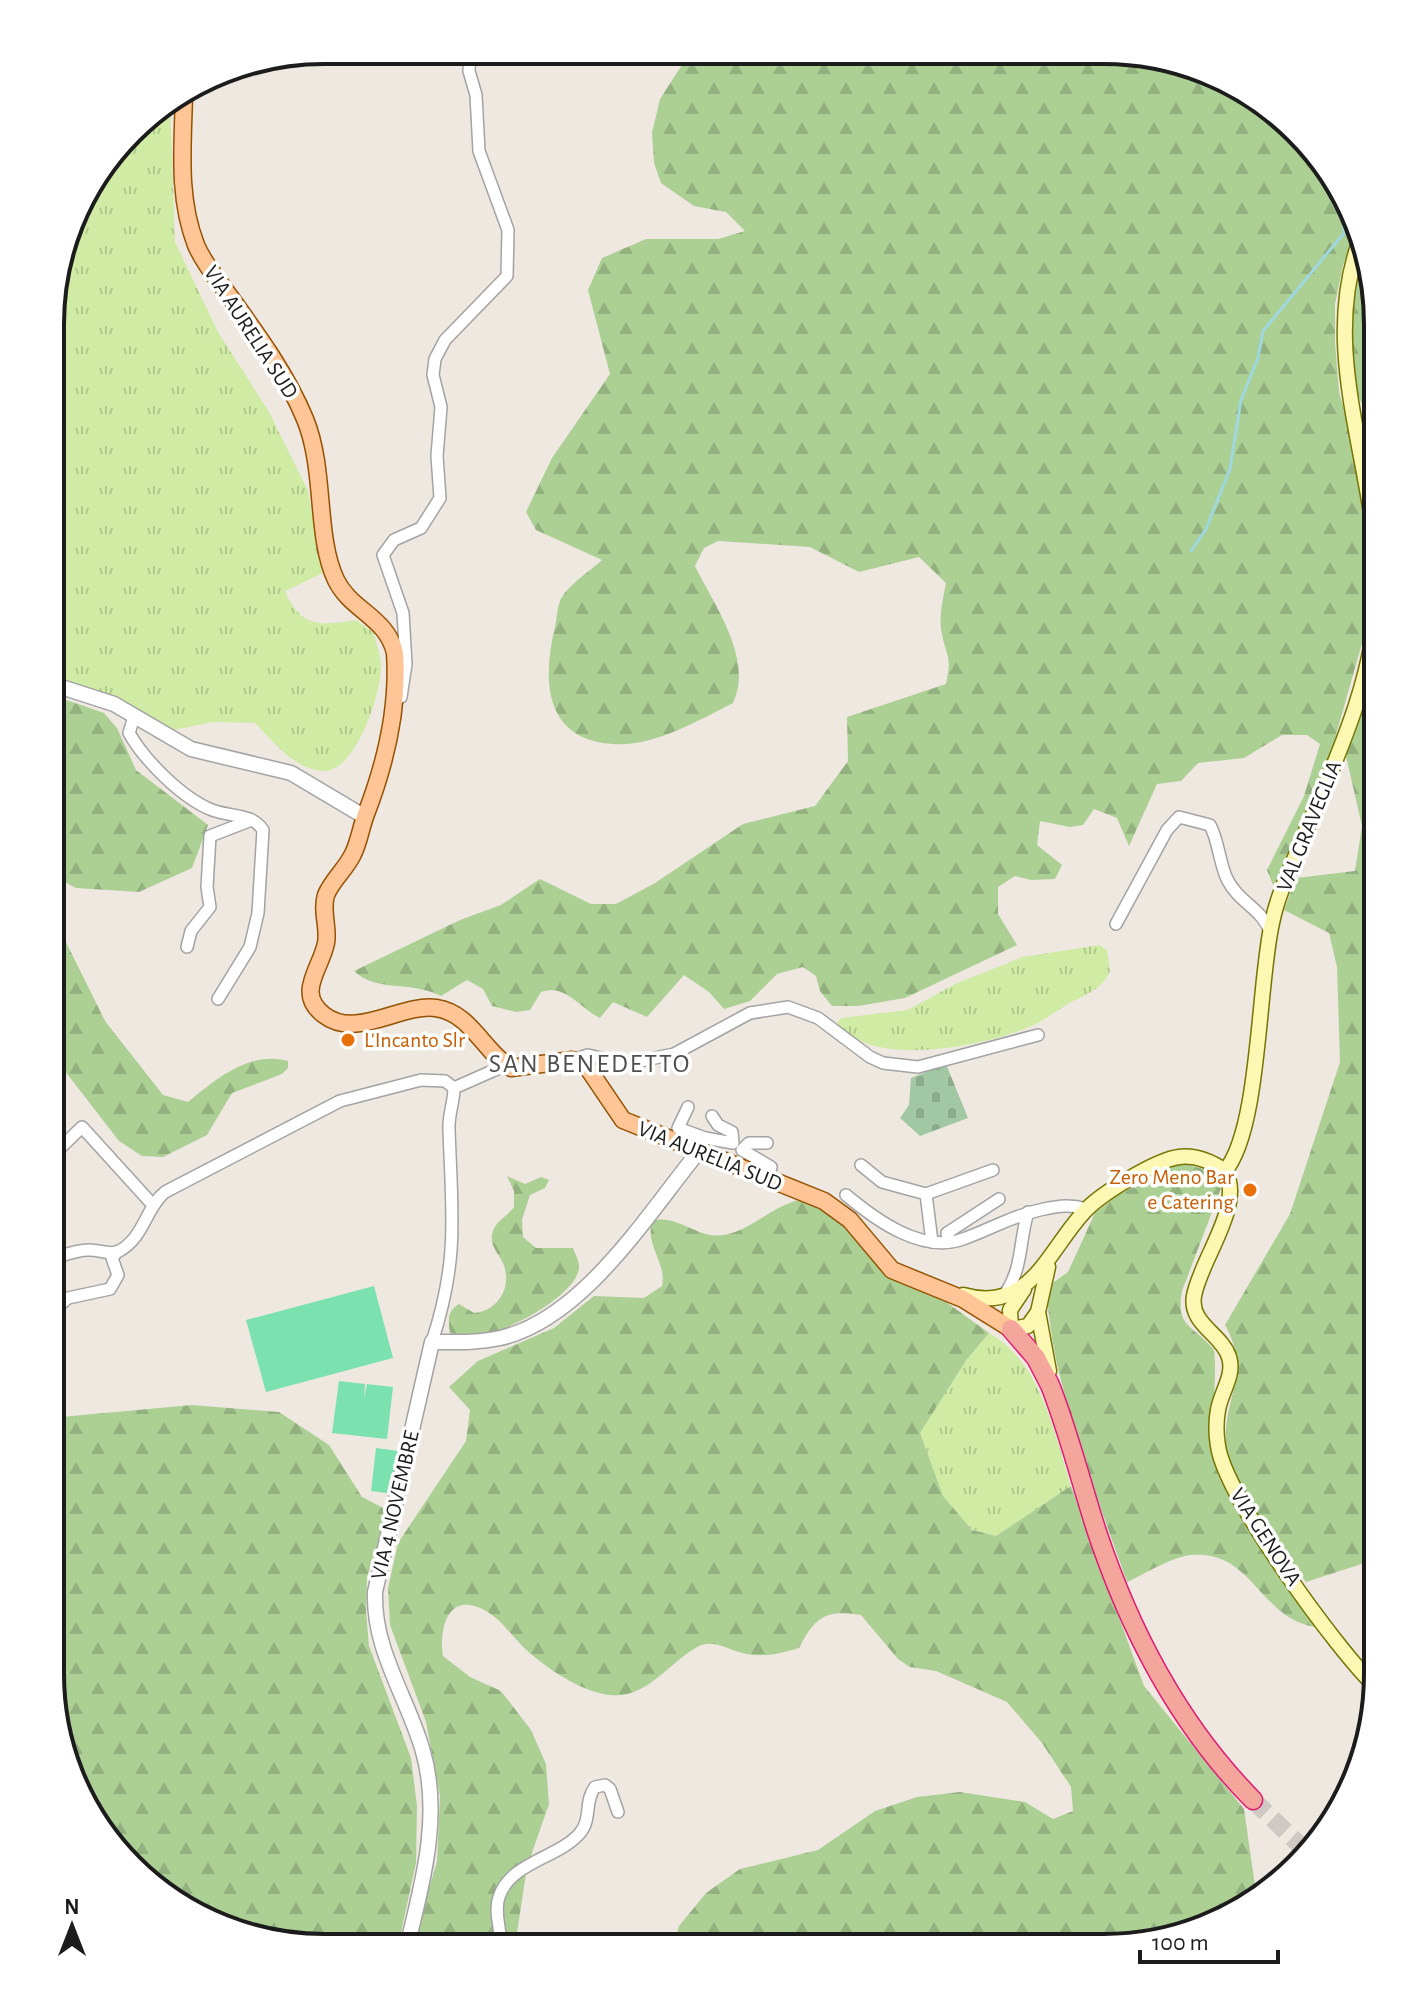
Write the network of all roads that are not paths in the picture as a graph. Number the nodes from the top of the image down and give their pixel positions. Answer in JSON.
{"nodes":[{"id":1,"x":469,"y":64,"type":"edge"},
{"id":2,"x":184,"y":106,"type":"edge"},
{"id":3,"x":1355,"y":257,"type":"edge"},
{"id":4,"x":1364,"y":468,"type":"edge"},
{"id":5,"x":1364,"y":675,"type":"edge"},
{"id":6,"x":64,"y":688,"type":"edge"},
{"id":7,"x":393,"y":716,"type":"junction"},
{"id":8,"x":134,"y":717,"type":"junction"},
{"id":9,"x":365,"y":817,"type":"junction"},
{"id":10,"x":253,"y":820,"type":"junction"},
{"id":11,"x":1116,"y":924,"type":"dead end"},
{"id":12,"x":1270,"y":931,"type":"junction"},
{"id":13,"x":187,"y":947,"type":"dead end"},
{"id":14,"x":218,"y":999,"type":"dead end"},
{"id":15,"x":1038,"y":1035,"type":"dead end"},
{"id":16,"x":572,"y":1060,"type":"junction"},
{"id":17,"x":610,"y":1061,"type":"junction"},
{"id":18,"x":506,"y":1065,"type":"junction"},
{"id":19,"x":595,"y":1075,"type":"junction"},
{"id":20,"x":454,"y":1088,"type":"junction"},
{"id":21,"x":688,"y":1107,"type":"dead end"},
{"id":22,"x":712,"y":1116,"type":"dead end"},
{"id":23,"x":767,"y":1143,"type":"dead end"},
{"id":24,"x":64,"y":1144,"type":"edge"},
{"id":25,"x":702,"y":1144,"type":"junction"},
{"id":26,"x":861,"y":1165,"type":"dead end"},
{"id":27,"x":993,"y":1170,"type":"dead end"},
{"id":28,"x":1225,"y":1171,"type":"junction"},
{"id":29,"x":768,"y":1179,"type":"junction"},
{"id":30,"x":926,"y":1194,"type":"junction"},
{"id":31,"x":846,"y":1195,"type":"dead end"},
{"id":32,"x":999,"y":1199,"type":"dead end"},
{"id":33,"x":152,"y":1204,"type":"junction"},
{"id":34,"x":1086,"y":1209,"type":"junction"},
{"id":35,"x":1028,"y":1212,"type":"junction"},
{"id":36,"x":932,"y":1242,"type":"junction"},
{"id":37,"x":949,"y":1242,"type":"junction"},
{"id":38,"x":117,"y":1252,"type":"junction"},
{"id":39,"x":64,"y":1255,"type":"edge"},
{"id":40,"x":1053,"y":1255,"type":"junction"},
{"id":41,"x":1030,"y":1281,"type":"junction"},
{"id":42,"x":944,"y":1290,"type":"junction"},
{"id":43,"x":1002,"y":1298,"type":"junction"},
{"id":44,"x":64,"y":1301,"type":"edge"},
{"id":45,"x":1038,"y":1312,"type":"junction"},
{"id":46,"x":1011,"y":1329,"type":"junction"},
{"id":47,"x":432,"y":1342,"type":"junction"},
{"id":48,"x":1057,"y":1403,"type":"junction"},
{"id":49,"x":1363,"y":1674,"type":"edge"},
{"id":50,"x":1253,"y":1800,"type":"tunnel mouth"},
{"id":51,"x":618,"y":1812,"type":"dead end"},
{"id":52,"x":410,"y":1934,"type":"edge"},
{"id":53,"x":498,"y":1934,"type":"edge"}],
"edges":[{"from":1,"to":7,"type":"street"},
{"from":2,"to":7,"type":"main road","name":"VIA AURELIA SUD"},
{"from":3,"to":4,"type":"main road","name":"VAL GRAVEGLIA"},
{"from":5,"to":12,"type":"main road","name":"VAL GRAVEGLIA"},
{"from":6,"to":8,"type":"street"},
{"from":7,"to":9,"type":"main road","name":"VIA AURELIA SUD"},
{"from":8,"to":9,"type":"street"},
{"from":8,"to":10,"type":"street"},
{"from":9,"to":18,"type":"main road","name":"VIA AURELIA SUD"},
{"from":10,"to":13,"type":"street"},
{"from":10,"to":14,"type":"street"},
{"from":11,"to":12,"type":"street"},
{"from":12,"to":28,"type":"main road","name":"VAL GRAVEGLIA"},
{"from":15,"to":17,"type":"street"},
{"from":16,"to":17,"type":"street"},
{"from":16,"to":18,"type":"main road"},
{"from":16,"to":19,"type":"main road","name":"VIA AURELIA SUD"},
{"from":17,"to":19,"type":"street"},
{"from":18,"to":20,"type":"street"},
{"from":19,"to":25,"type":"main road","name":"VIA AURELIA SUD"},
{"from":20,"to":33,"type":"street"},
{"from":20,"to":47,"type":"street","name":"VIA 4 NOVEMBRE"},
{"from":21,"to":25,"type":"street"},
{"from":22,"to":25,"type":"street"},
{"from":23,"to":29,"type":"street"},
{"from":24,"to":33,"type":"street"},
{"from":25,"to":29,"type":"main road","name":"VIA AURELIA SUD"},
{"from":25,"to":47,"type":"street"},
{"from":26,"to":30,"type":"street"},
{"from":27,"to":30,"type":"street"},
{"from":28,"to":34,"type":"main road"},
{"from":28,"to":49,"type":"main road","name":"VIA GENOVA"},
{"from":29,"to":42,"type":"main road","name":"VIA AURELIA SUD"},
{"from":30,"to":36,"type":"street"},
{"from":31,"to":36,"type":"street"},
{"from":32,"to":37,"type":"street"},
{"from":33,"to":38,"type":"street"},
{"from":34,"to":35,"type":"street"},
{"from":34,"to":40,"type":"main road"},
{"from":35,"to":37,"type":"street"},
{"from":35,"to":43,"type":"street"},
{"from":36,"to":37,"type":"street"},
{"from":38,"to":39,"type":"street"},
{"from":38,"to":44,"type":"street"},
{"from":40,"to":41,"type":"main road"},
{"from":40,"to":45,"type":"main road"},
{"from":41,"to":43,"type":"main road"},
{"from":41,"to":46,"type":"main road"},
{"from":42,"to":43,"type":"main road","name":"VIA AURELIA SUD"},
{"from":42,"to":46,"type":"main road"},
{"from":45,"to":46,"type":"main road"},
{"from":45,"to":48,"type":"main road"},
{"from":46,"to":48,"type":"highway"},
{"from":47,"to":52,"type":"street","name":"VIA 4 NOVEMBRE"},
{"from":48,"to":50,"type":"highway"},
{"from":51,"to":53,"type":"street"}]}
